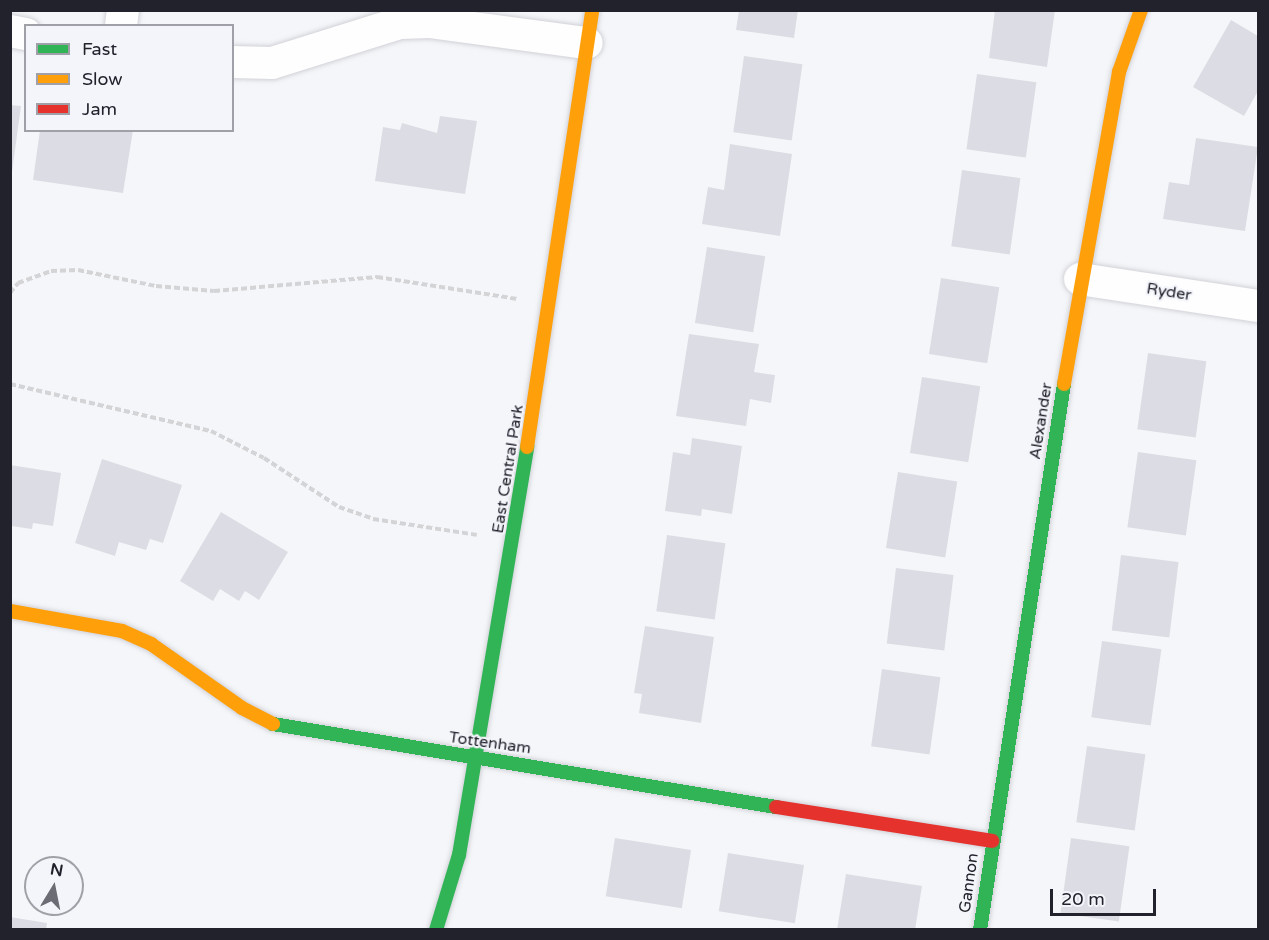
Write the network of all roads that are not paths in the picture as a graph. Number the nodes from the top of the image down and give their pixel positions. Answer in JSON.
{"nodes":[{"id":1,"x":592,"y":10,"type":"edge"},
{"id":2,"x":1141,"y":10,"type":"edge"},
{"id":3,"x":587,"y":43,"type":"junction"},
{"id":4,"x":234,"y":62,"type":"edge"},
{"id":5,"x":1080,"y":279,"type":"junction"},
{"id":6,"x":1258,"y":306,"type":"edge"},
{"id":7,"x":10,"y":611,"type":"edge"},
{"id":8,"x":477,"y":758,"type":"junction"},
{"id":9,"x":992,"y":842,"type":"junction"},
{"id":10,"x":436,"y":930,"type":"edge"},
{"id":11,"x":980,"y":930,"type":"edge"}],
"edges":[{"from":1,"to":3,"type":"street","name":"East Central Park"},
{"from":2,"to":5,"type":"street","name":"Alexander"},
{"from":3,"to":4,"type":"street"},
{"from":3,"to":8,"type":"street","name":"East Central Park"},
{"from":5,"to":6,"type":"street","name":"Ryder"},
{"from":5,"to":9,"type":"street","name":"Alexander"},
{"from":7,"to":8,"type":"street","name":"Tottenham"},
{"from":8,"to":9,"type":"street","name":"Tottenham"},
{"from":8,"to":10,"type":"street","name":"East Central Park"},
{"from":9,"to":11,"type":"street","name":"Gannon"}]}
